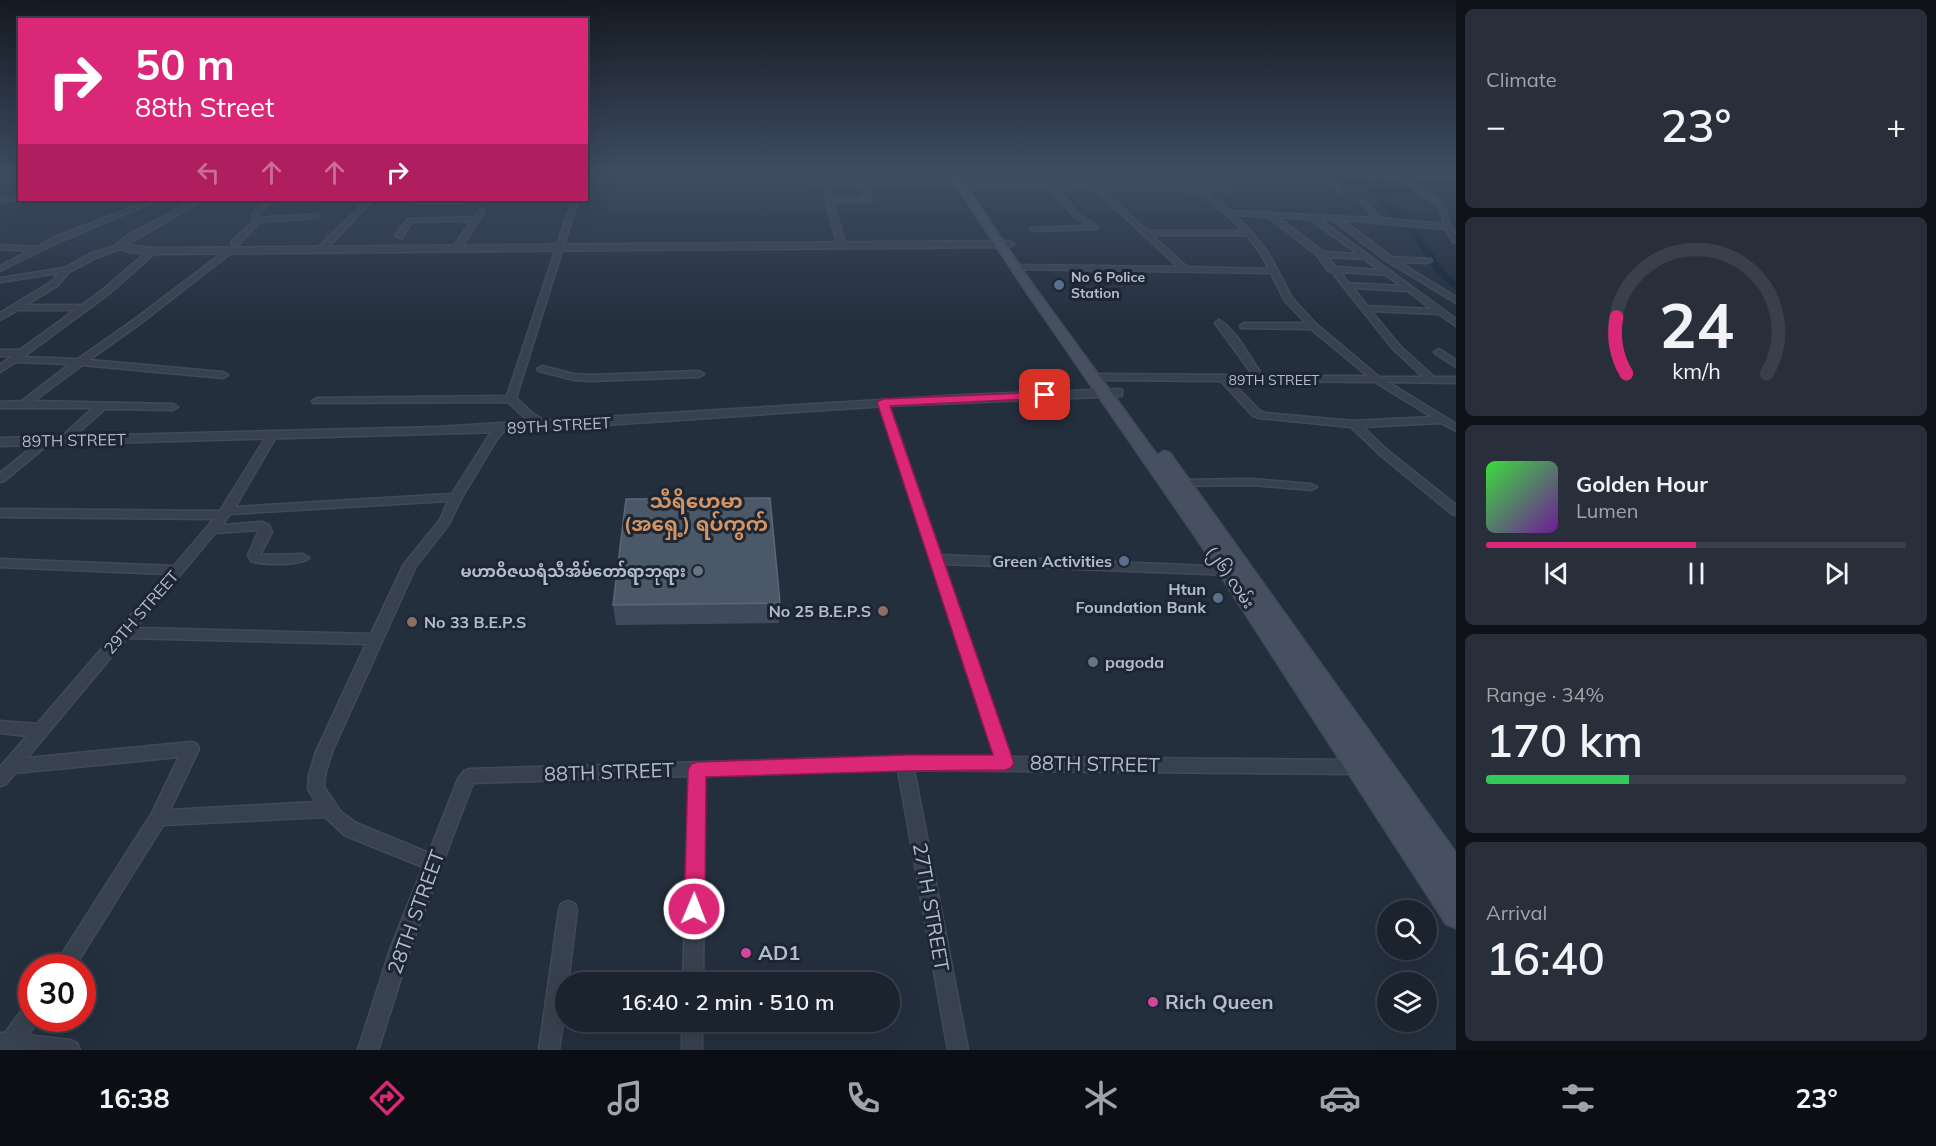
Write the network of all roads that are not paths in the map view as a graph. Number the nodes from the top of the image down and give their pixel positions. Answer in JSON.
{"nodes":[{"id":1,"x":102,"y":222,"type":"edge"},
{"id":2,"x":159,"y":222,"type":"edge"},
{"id":3,"x":256,"y":222,"type":"edge"},
{"id":4,"x":348,"y":222,"type":"edge"},
{"id":5,"x":409,"y":222,"type":"edge"},
{"id":6,"x":473,"y":222,"type":"edge"},
{"id":7,"x":569,"y":222,"type":"edge"},
{"id":8,"x":835,"y":222,"type":"edge"},
{"id":9,"x":989,"y":222,"type":"edge"},
{"id":10,"x":1086,"y":222,"type":"edge"},
{"id":11,"x":1135,"y":222,"type":"edge"},
{"id":12,"x":1238,"y":222,"type":"edge"},
{"id":13,"x":1280,"y":222,"type":"edge"},
{"id":14,"x":1318,"y":222,"type":"edge"},
{"id":15,"x":1340,"y":222,"type":"edge"},
{"id":16,"x":1410,"y":222,"type":"edge"},
{"id":17,"x":1447,"y":222,"type":"edge"},
{"id":18,"x":1449,"y":227,"type":"junction"},
{"id":19,"x":1032,"y":229,"type":"dead end"},
{"id":20,"x":1147,"y":233,"type":"junction"},
{"id":21,"x":1249,"y":233,"type":"junction"},
{"id":22,"x":399,"y":236,"type":"dead end"},
{"id":23,"x":1456,"y":240,"type":"edge"},
{"id":24,"x":1004,"y":244,"type":"junction"},
{"id":25,"x":842,"y":246,"type":"junction"},
{"id":26,"x":0,"y":247,"type":"edge"},
{"id":27,"x":121,"y":247,"type":"junction"},
{"id":28,"x":232,"y":247,"type":"junction"},
{"id":29,"x":38,"y":249,"type":"junction"},
{"id":30,"x":321,"y":249,"type":"junction"},
{"id":31,"x":456,"y":249,"type":"junction"},
{"id":32,"x":561,"y":249,"type":"junction"},
{"id":33,"x":153,"y":251,"type":"junction"},
{"id":34,"x":1321,"y":255,"type":"junction"},
{"id":35,"x":1364,"y":257,"type":"junction"},
{"id":36,"x":1388,"y":258,"type":"junction"},
{"id":37,"x":1428,"y":261,"type":"dead end"},
{"id":38,"x":1021,"y":267,"type":"junction"},
{"id":39,"x":0,"y":269,"type":"edge"},
{"id":40,"x":1184,"y":269,"type":"junction"},
{"id":41,"x":1331,"y":269,"type":"junction"},
{"id":42,"x":66,"y":270,"type":"junction"},
{"id":43,"x":1274,"y":271,"type":"junction"},
{"id":44,"x":1388,"y":273,"type":"junction"},
{"id":45,"x":1415,"y":274,"type":"junction"},
{"id":46,"x":0,"y":280,"type":"edge"},
{"id":47,"x":1345,"y":285,"type":"junction"},
{"id":48,"x":1411,"y":290,"type":"junction"},
{"id":49,"x":1440,"y":290,"type":"junction"},
{"id":50,"x":1456,"y":301,"type":"edge"},
{"id":51,"x":16,"y":307,"type":"junction"},
{"id":52,"x":84,"y":308,"type":"junction"},
{"id":53,"x":1366,"y":308,"type":"junction"},
{"id":54,"x":1442,"y":312,"type":"junction"},
{"id":55,"x":1456,"y":312,"type":"edge"},
{"id":56,"x":0,"y":317,"type":"edge"},
{"id":57,"x":1219,"y":323,"type":"dead end"},
{"id":58,"x":1456,"y":323,"type":"edge"},
{"id":59,"x":1244,"y":326,"type":"dead end"},
{"id":60,"x":1312,"y":327,"type":"junction"},
{"id":61,"x":1439,"y":352,"type":"dead end"},
{"id":62,"x":0,"y":353,"type":"edge"},
{"id":63,"x":17,"y":356,"type":"junction"},
{"id":64,"x":81,"y":362,"type":"junction"},
{"id":65,"x":1456,"y":364,"type":"edge"},
{"id":66,"x":0,"y":369,"type":"edge"},
{"id":67,"x":542,"y":369,"type":"dead end"},
{"id":68,"x":699,"y":374,"type":"dead end"},
{"id":69,"x":223,"y":375,"type":"dead end"},
{"id":70,"x":1224,"y":379,"type":"junction"},
{"id":71,"x":1261,"y":379,"type":"junction"},
{"id":72,"x":1432,"y":380,"type":"junction"},
{"id":73,"x":1456,"y":380,"type":"edge"},
{"id":74,"x":1379,"y":381,"type":"junction"},
{"id":75,"x":1105,"y":385,"type":"junction"},
{"id":76,"x":511,"y":399,"type":"junction"},
{"id":77,"x":317,"y":400,"type":"dead end"},
{"id":78,"x":883,"y":402,"type":"junction"},
{"id":79,"x":25,"y":404,"type":"junction"},
{"id":80,"x":0,"y":405,"type":"edge"},
{"id":81,"x":102,"y":406,"type":"junction"},
{"id":82,"x":172,"y":407,"type":"dead end"},
{"id":83,"x":1445,"y":420,"type":"junction"},
{"id":84,"x":1354,"y":424,"type":"junction"},
{"id":85,"x":545,"y":425,"type":"junction"},
{"id":86,"x":502,"y":428,"type":"junction"},
{"id":87,"x":1456,"y":428,"type":"edge"},
{"id":88,"x":271,"y":436,"type":"junction"},
{"id":89,"x":64,"y":440,"type":"junction"},
{"id":90,"x":46,"y":441,"type":"junction"},
{"id":91,"x":0,"y":442,"type":"edge"},
{"id":92,"x":0,"y":479,"type":"edge"},
{"id":93,"x":1175,"y":483,"type":"junction"},
{"id":94,"x":1311,"y":487,"type":"dead end"},
{"id":95,"x":456,"y":497,"type":"junction"},
{"id":96,"x":1456,"y":511,"type":"edge"},
{"id":97,"x":0,"y":513,"type":"edge"},
{"id":98,"x":225,"y":513,"type":"junction"},
{"id":99,"x":212,"y":529,"type":"junction"},
{"id":100,"x":303,"y":558,"type":"dead end"},
{"id":101,"x":935,"y":559,"type":"junction"},
{"id":102,"x":0,"y":563,"type":"edge"},
{"id":103,"x":176,"y":570,"type":"junction"},
{"id":104,"x":1237,"y":571,"type":"junction"},
{"id":105,"x":122,"y":633,"type":"junction"},
{"id":106,"x":375,"y":639,"type":"junction"},
{"id":107,"x":0,"y":727,"type":"edge"},
{"id":108,"x":40,"y":731,"type":"junction"},
{"id":109,"x":905,"y":763,"type":"junction"},
{"id":110,"x":1005,"y":763,"type":"junction"},
{"id":111,"x":1360,"y":767,"type":"junction"},
{"id":112,"x":697,"y":770,"type":"junction"},
{"id":113,"x":5,"y":773,"type":"edge"},
{"id":114,"x":470,"y":776,"type":"joint"},
{"id":115,"x":331,"y":809,"type":"junction"},
{"id":116,"x":158,"y":818,"type":"junction"},
{"id":117,"x":433,"y":863,"type":"junction"},
{"id":118,"x":1456,"y":876,"type":"edge"},
{"id":119,"x":568,"y":910,"type":"dead end"},
{"id":120,"x":1456,"y":914,"type":"edge"},
{"id":121,"x":72,"y":954,"type":"edge"},
{"id":122,"x":693,"y":972,"type":"edge"},
{"id":123,"x":18,"y":1029,"type":"edge"},
{"id":124,"x":692,"y":1032,"type":"edge"},
{"id":125,"x":5,"y":1044,"type":"edge"},
{"id":126,"x":70,"y":1050,"type":"edge"},
{"id":127,"x":368,"y":1050,"type":"edge"},
{"id":128,"x":549,"y":1050,"type":"edge"},
{"id":129,"x":692,"y":1050,"type":"edge"},
{"id":130,"x":958,"y":1050,"type":"edge"}],
"edges":[{"from":1,"to":29,"type":"street"},
{"from":2,"to":27,"type":"street"},
{"from":3,"to":28,"type":"street"},
{"from":4,"to":30,"type":"street"},
{"from":5,"to":22,"type":"street"},
{"from":6,"to":31,"type":"street"},
{"from":7,"to":32,"type":"street"},
{"from":8,"to":25,"type":"street"},
{"from":9,"to":24,"type":"main road","name":"(၂၆) လမ်း"},
{"from":10,"to":19,"type":"street"},
{"from":11,"to":20,"type":"street"},
{"from":12,"to":21,"type":"street"},
{"from":13,"to":34,"type":"street"},
{"from":14,"to":35,"type":"street"},
{"from":15,"to":36,"type":"street"},
{"from":16,"to":18,"type":"street"},
{"from":17,"to":18,"type":"street"},
{"from":18,"to":23,"type":"street"},
{"from":20,"to":21,"type":"street"},
{"from":20,"to":40,"type":"street"},
{"from":21,"to":43,"type":"street"},
{"from":24,"to":25,"type":"street"},
{"from":24,"to":38,"type":"main road","name":"(၂၆) လမ်း"},
{"from":25,"to":32,"type":"street"},
{"from":26,"to":29,"type":"street"},
{"from":27,"to":33,"type":"street"},
{"from":27,"to":42,"type":"street"},
{"from":28,"to":30,"type":"street"},
{"from":28,"to":33,"type":"street"},
{"from":28,"to":64,"type":"street"},
{"from":29,"to":39,"type":"street"},
{"from":30,"to":31,"type":"street"},
{"from":31,"to":32,"type":"street"},
{"from":32,"to":76,"type":"street"},
{"from":33,"to":52,"type":"street"},
{"from":34,"to":35,"type":"street"},
{"from":34,"to":41,"type":"street"},
{"from":35,"to":36,"type":"street"},
{"from":35,"to":44,"type":"street"},
{"from":36,"to":37,"type":"street"},
{"from":36,"to":45,"type":"street"},
{"from":38,"to":40,"type":"street"},
{"from":38,"to":75,"type":"main road","name":"(၂၆) လမ်း"},
{"from":40,"to":43,"type":"street"},
{"from":41,"to":44,"type":"street"},
{"from":41,"to":47,"type":"street"},
{"from":42,"to":46,"type":"street"},
{"from":42,"to":51,"type":"street"},
{"from":43,"to":60,"type":"street"},
{"from":44,"to":45,"type":"street"},
{"from":44,"to":48,"type":"street"},
{"from":45,"to":49,"type":"street"},
{"from":47,"to":48,"type":"street"},
{"from":47,"to":53,"type":"street"},
{"from":48,"to":49,"type":"street"},
{"from":48,"to":54,"type":"street"},
{"from":49,"to":50,"type":"street"},
{"from":51,"to":52,"type":"street"},
{"from":51,"to":56,"type":"street"},
{"from":52,"to":63,"type":"street"},
{"from":53,"to":54,"type":"street"},
{"from":53,"to":72,"type":"street"},
{"from":54,"to":55,"type":"street"},
{"from":54,"to":58,"type":"street"},
{"from":57,"to":71,"type":"street"},
{"from":59,"to":60,"type":"street"},
{"from":60,"to":74,"type":"street"},
{"from":61,"to":65,"type":"street"},
{"from":62,"to":63,"type":"street"},
{"from":63,"to":64,"type":"street"},
{"from":63,"to":66,"type":"street"},
{"from":64,"to":69,"type":"street"},
{"from":64,"to":79,"type":"street"},
{"from":67,"to":68,"type":"street"},
{"from":70,"to":71,"type":"street","name":"89TH STREET"},
{"from":70,"to":75,"type":"street","name":"89TH STREET"},
{"from":70,"to":84,"type":"street"},
{"from":71,"to":74,"type":"street","name":"89TH STREET"},
{"from":72,"to":73,"type":"street","name":"89TH STREET"},
{"from":72,"to":74,"type":"street","name":"89TH STREET"},
{"from":74,"to":83,"type":"street"},
{"from":75,"to":78,"type":"street","name":"89TH STREET"},
{"from":75,"to":93,"type":"main road","name":"(၂၆) လမ်း"},
{"from":76,"to":77,"type":"street"},
{"from":76,"to":85,"type":"street"},
{"from":78,"to":85,"type":"street","name":"89TH STREET"},
{"from":78,"to":101,"type":"street"},
{"from":79,"to":80,"type":"street"},
{"from":79,"to":81,"type":"street"},
{"from":81,"to":82,"type":"street"},
{"from":81,"to":89,"type":"street"},
{"from":83,"to":84,"type":"street"},
{"from":83,"to":87,"type":"street"},
{"from":84,"to":96,"type":"street"},
{"from":85,"to":86,"type":"street","name":"89TH STREET"},
{"from":86,"to":88,"type":"street","name":"89TH STREET"},
{"from":86,"to":95,"type":"street"},
{"from":88,"to":89,"type":"street","name":"89TH STREET"},
{"from":88,"to":98,"type":"street","name":"29TH STREET"},
{"from":89,"to":90,"type":"street","name":"89TH STREET"},
{"from":90,"to":91,"type":"street","name":"89TH STREET"},
{"from":90,"to":92,"type":"street"},
{"from":93,"to":94,"type":"street"},
{"from":93,"to":104,"type":"main road","name":"(၂၆) လမ်း"},
{"from":95,"to":98,"type":"street"},
{"from":95,"to":106,"type":"street"},
{"from":97,"to":98,"type":"street"},
{"from":98,"to":99,"type":"street","name":"29TH STREET"},
{"from":99,"to":100,"type":"street"},
{"from":99,"to":103,"type":"street","name":"29TH STREET"},
{"from":101,"to":104,"type":"street"},
{"from":101,"to":110,"type":"street"},
{"from":102,"to":103,"type":"street"},
{"from":103,"to":105,"type":"street","name":"29TH STREET"},
{"from":104,"to":111,"type":"main road","name":"(၂၆) လမ်း"},
{"from":104,"to":118,"type":"main road","name":"(၂၆) လမ်း"},
{"from":105,"to":106,"type":"street"},
{"from":105,"to":108,"type":"street","name":"29TH STREET"},
{"from":106,"to":115,"type":"street"},
{"from":107,"to":108,"type":"street"},
{"from":108,"to":113,"type":"street","name":"29TH STREET"},
{"from":109,"to":110,"type":"street","name":"88TH STREET"},
{"from":109,"to":112,"type":"street","name":"88TH STREET"},
{"from":109,"to":130,"type":"street","name":"27TH STREET"},
{"from":110,"to":111,"type":"street","name":"88TH STREET"},
{"from":111,"to":120,"type":"main road","name":"(၂၆) လမ်း"},
{"from":112,"to":114,"type":"street","name":"88TH STREET"},
{"from":112,"to":122,"type":"street"},
{"from":113,"to":116,"type":"street"},
{"from":114,"to":117,"type":"street","name":"28TH STREET"},
{"from":115,"to":116,"type":"street"},
{"from":115,"to":117,"type":"street"},
{"from":116,"to":121,"type":"street"},
{"from":117,"to":127,"type":"street","name":"28TH STREET"},
{"from":119,"to":128,"type":"street"},
{"from":123,"to":125,"type":"street"},
{"from":124,"to":129,"type":"street"},
{"from":125,"to":126,"type":"street"}]}
